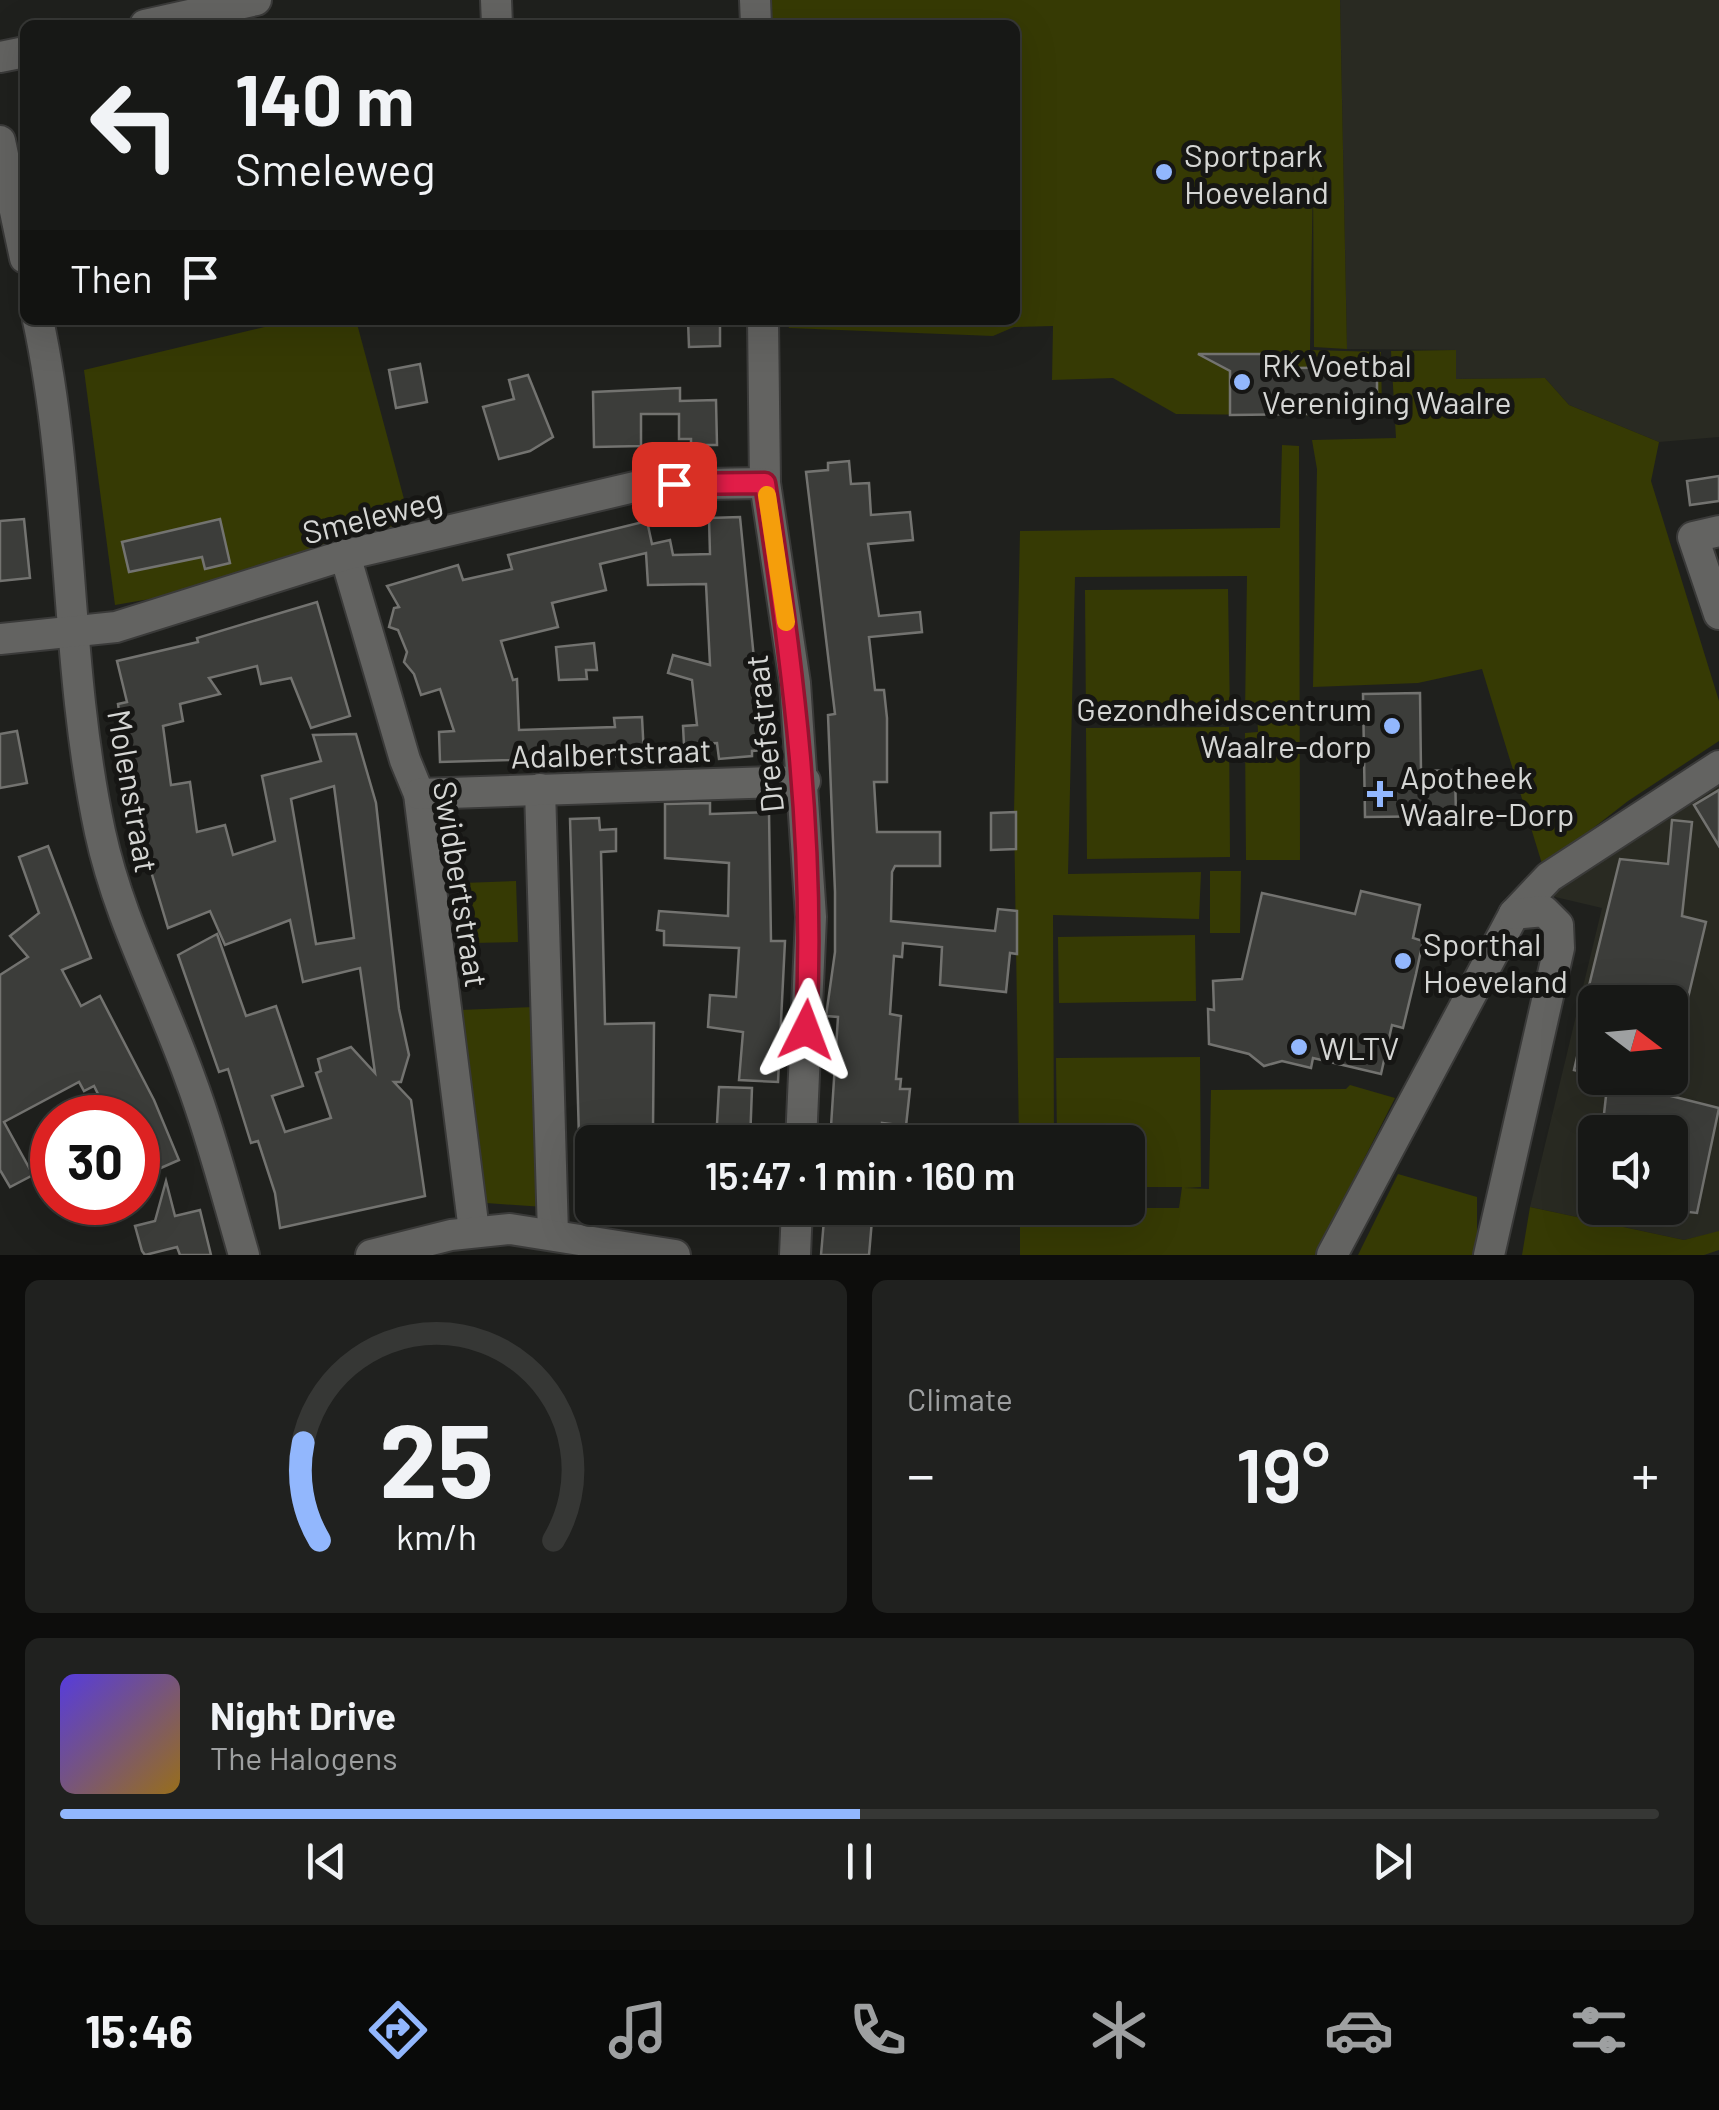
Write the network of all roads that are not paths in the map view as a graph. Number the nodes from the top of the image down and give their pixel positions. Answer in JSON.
{"nodes":[{"id":1,"x":248,"y":7,"type":"edge"},
{"id":2,"x":174,"y":20,"type":"edge"},
{"id":3,"x":0,"y":141,"type":"edge"},
{"id":4,"x":20,"y":235,"type":"edge"},
{"id":5,"x":39,"y":325,"type":"edge"},
{"id":6,"x":763,"y":325,"type":"edge"},
{"id":7,"x":765,"y":483,"type":"junction"},
{"id":8,"x":1719,"y":531,"type":"edge"},
{"id":9,"x":345,"y":555,"type":"junction"},
{"id":10,"x":1719,"y":614,"type":"edge"},
{"id":11,"x":76,"y":631,"type":"junction"},
{"id":12,"x":0,"y":639,"type":"edge"},
{"id":13,"x":1719,"y":766,"type":"edge"},
{"id":14,"x":805,"y":781,"type":"junction"},
{"id":15,"x":540,"y":789,"type":"junction"},
{"id":16,"x":419,"y":794,"type":"junction"},
{"id":17,"x":1514,"y":914,"type":"junction"},
{"id":18,"x":801,"y":1125,"type":"edge"},
{"id":19,"x":797,"y":1225,"type":"edge"},
{"id":20,"x":474,"y":1231,"type":"junction"},
{"id":21,"x":553,"y":1234,"type":"junction"},
{"id":22,"x":244,"y":1255,"type":"edge"},
{"id":23,"x":371,"y":1255,"type":"edge"},
{"id":24,"x":675,"y":1255,"type":"edge"},
{"id":25,"x":795,"y":1255,"type":"edge"},
{"id":26,"x":1332,"y":1255,"type":"edge"},
{"id":27,"x":1489,"y":1255,"type":"edge"}],
"edges":[{"from":1,"to":2,"type":"street"},
{"from":3,"to":4,"type":"street"},
{"from":5,"to":11,"type":"street","name":"Molenstraat"},
{"from":6,"to":7,"type":"street","name":"Dreefstraat"},
{"from":7,"to":9,"type":"street","name":"Smeleweg"},
{"from":7,"to":14,"type":"street","name":"Dreefstraat"},
{"from":8,"to":10,"type":"street"},
{"from":9,"to":11,"type":"street","name":"Smeleweg"},
{"from":9,"to":16,"type":"street","name":"Swidbertstraat"},
{"from":11,"to":12,"type":"street","name":"Smeleweg"},
{"from":11,"to":22,"type":"street","name":"Molenstraat"},
{"from":13,"to":17,"type":"street"},
{"from":14,"to":15,"type":"street","name":"Adalbertstraat"},
{"from":14,"to":18,"type":"street","name":"Dreefstraat"},
{"from":15,"to":16,"type":"street","name":"Adalbertstraat"},
{"from":15,"to":21,"type":"street"},
{"from":16,"to":20,"type":"street","name":"Swidbertstraat"},
{"from":17,"to":26,"type":"street"},
{"from":17,"to":27,"type":"street"},
{"from":19,"to":25,"type":"street"},
{"from":20,"to":21,"type":"street"},
{"from":20,"to":23,"type":"street"},
{"from":21,"to":24,"type":"street"}]}
